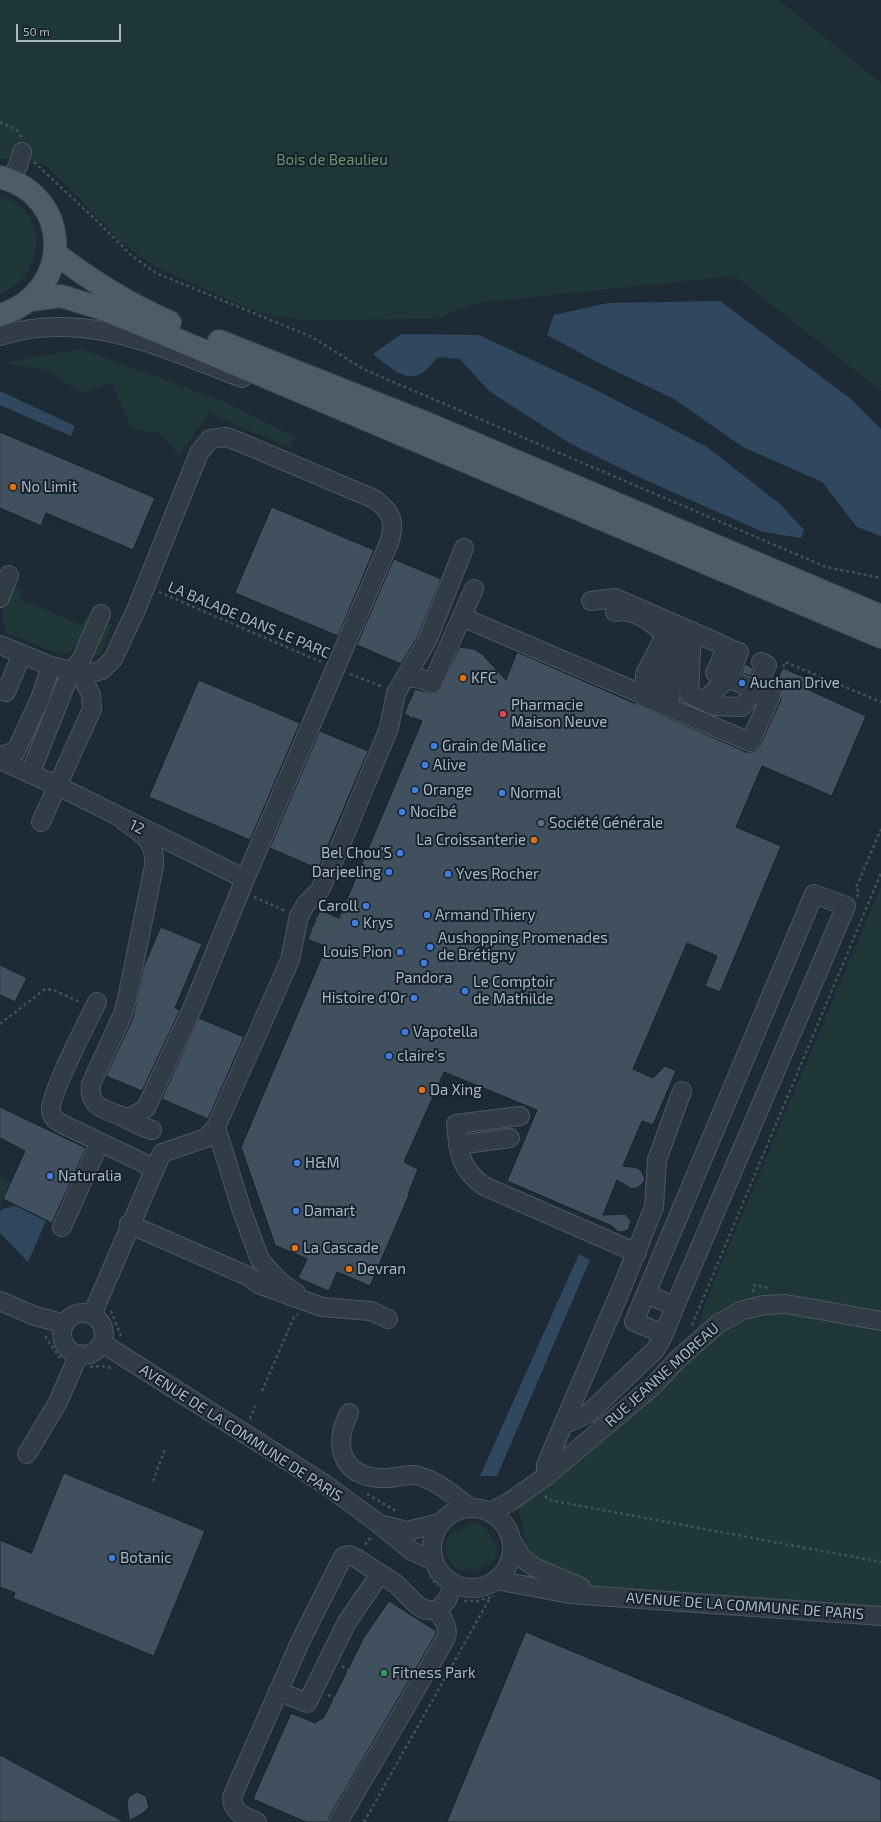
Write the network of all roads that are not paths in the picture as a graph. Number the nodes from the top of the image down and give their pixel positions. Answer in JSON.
{"nodes":[{"id":1,"x":22,"y":152,"type":"road end"},
{"id":2,"x":5,"y":178,"type":"edge"},
{"id":3,"x":55,"y":253,"type":"junction"},
{"id":4,"x":31,"y":300,"type":"junction"},
{"id":5,"x":0,"y":315,"type":"edge"},
{"id":6,"x":0,"y":336,"type":"edge"},
{"id":7,"x":448,"y":454,"type":"junction"},
{"id":8,"x":464,"y":548,"type":"dead end"},
{"id":9,"x":9,"y":575,"type":"dead end"},
{"id":10,"x":474,"y":589,"type":"dead end"},
{"id":11,"x":0,"y":598,"type":"edge"},
{"id":12,"x":591,"y":601,"type":"dead end"},
{"id":13,"x":615,"y":612,"type":"dead end"},
{"id":14,"x":101,"y":614,"type":"dead end"},
{"id":15,"x":881,"y":616,"type":"edge"},
{"id":16,"x":462,"y":617,"type":"junction"},
{"id":17,"x":692,"y":631,"type":"junction"},
{"id":18,"x":881,"y":638,"type":"edge"},
{"id":19,"x":670,"y":640,"type":"junction"},
{"id":20,"x":0,"y":645,"type":"edge"},
{"id":21,"x":22,"y":654,"type":"junction"},
{"id":22,"x":751,"y":657,"type":"junction"},
{"id":23,"x":51,"y":666,"type":"junction"},
{"id":24,"x":76,"y":672,"type":"junction"},
{"id":25,"x":406,"y":677,"type":"junction"},
{"id":26,"x":740,"y":683,"type":"junction"},
{"id":27,"x":2,"y":694,"type":"edge"},
{"id":28,"x":659,"y":703,"type":"junction"},
{"id":29,"x":714,"y":704,"type":"junction"},
{"id":30,"x":0,"y":756,"type":"edge"},
{"id":31,"x":0,"y":760,"type":"edge"},
{"id":32,"x":30,"y":774,"type":"junction"},
{"id":33,"x":58,"y":786,"type":"junction"},
{"id":34,"x":123,"y":820,"type":"junction"},
{"id":35,"x":41,"y":822,"type":"dead end"},
{"id":36,"x":245,"y":879,"type":"junction"},
{"id":37,"x":95,"y":1005,"type":"road end"},
{"id":38,"x":682,"y":1091,"type":"dead end"},
{"id":39,"x":150,"y":1100,"type":"junction"},
{"id":40,"x":520,"y":1116,"type":"dead end"},
{"id":41,"x":123,"y":1117,"type":"junction"},
{"id":42,"x":216,"y":1127,"type":"junction"},
{"id":43,"x":152,"y":1130,"type":"junction"},
{"id":44,"x":510,"y":1138,"type":"dead end"},
{"id":45,"x":100,"y":1142,"type":"junction"},
{"id":46,"x":458,"y":1145,"type":"junction"},
{"id":47,"x":158,"y":1160,"type":"junction"},
{"id":48,"x":129,"y":1224,"type":"junction"},
{"id":49,"x":62,"y":1227,"type":"dead end"},
{"id":50,"x":636,"y":1253,"type":"junction"},
{"id":51,"x":646,"y":1294,"type":"junction"},
{"id":52,"x":0,"y":1301,"type":"edge"},
{"id":53,"x":303,"y":1306,"type":"junction"},
{"id":54,"x":676,"y":1306,"type":"junction"},
{"id":55,"x":92,"y":1314,"type":"junction"},
{"id":56,"x":388,"y":1320,"type":"dead end"},
{"id":57,"x":881,"y":1321,"type":"edge"},
{"id":58,"x":65,"y":1324,"type":"junction"},
{"id":59,"x":664,"y":1334,"type":"junction"},
{"id":60,"x":102,"y":1343,"type":"junction"},
{"id":61,"x":79,"y":1354,"type":"junction"},
{"id":62,"x":349,"y":1413,"type":"dead end"},
{"id":63,"x":563,"y":1425,"type":"junction"},
{"id":64,"x":27,"y":1454,"type":"dead end"},
{"id":65,"x":546,"y":1476,"type":"junction"},
{"id":66,"x":469,"y":1507,"type":"junction"},
{"id":67,"x":491,"y":1512,"type":"junction"},
{"id":68,"x":440,"y":1523,"type":"junction"},
{"id":69,"x":374,"y":1530,"type":"junction"},
{"id":70,"x":512,"y":1539,"type":"junction"},
{"id":71,"x":434,"y":1561,"type":"junction"},
{"id":72,"x":380,"y":1574,"type":"junction"},
{"id":73,"x":496,"y":1580,"type":"junction"},
{"id":74,"x":454,"y":1584,"type":"junction"},
{"id":75,"x":608,"y":1596,"type":"junction"},
{"id":76,"x":437,"y":1611,"type":"junction"},
{"id":77,"x":881,"y":1616,"type":"edge"},
{"id":78,"x":278,"y":1691,"type":"junction"},
{"id":79,"x":257,"y":1822,"type":"edge"},
{"id":80,"x":338,"y":1822,"type":"edge"}],
"edges":[{"from":1,"to":2,"type":"street"},
{"from":2,"to":3,"type":"main road"},
{"from":3,"to":4,"type":"main road"},
{"from":3,"to":15,"type":"main road"},
{"from":4,"to":5,"type":"main road"},
{"from":4,"to":7,"type":"main road"},
{"from":6,"to":7,"type":"street"},
{"from":7,"to":18,"type":"main road"},
{"from":8,"to":25,"type":"street"},
{"from":9,"to":11,"type":"street"},
{"from":10,"to":16,"type":"street"},
{"from":12,"to":17,"type":"street"},
{"from":13,"to":19,"type":"street"},
{"from":14,"to":24,"type":"street"},
{"from":16,"to":25,"type":"street"},
{"from":16,"to":28,"type":"street"},
{"from":17,"to":22,"type":"street"},
{"from":17,"to":29,"type":"street"},
{"from":19,"to":28,"type":"street"},
{"from":19,"to":28,"type":"street"},
{"from":20,"to":21,"type":"street"},
{"from":21,"to":23,"type":"street"},
{"from":21,"to":27,"type":"street"},
{"from":22,"to":26,"type":"street"},
{"from":22,"to":26,"type":"street"},
{"from":22,"to":26,"type":"street"},
{"from":23,"to":24,"type":"street"},
{"from":23,"to":30,"type":"street"},
{"from":24,"to":32,"type":"street"},
{"from":24,"to":33,"type":"street"},
{"from":24,"to":36,"type":"street"},
{"from":25,"to":42,"type":"street"},
{"from":26,"to":28,"type":"street"},
{"from":26,"to":29,"type":"street"},
{"from":26,"to":29,"type":"street"},
{"from":31,"to":32,"type":"street","name":"12"},
{"from":32,"to":33,"type":"street","name":"12"},
{"from":33,"to":34,"type":"street","name":"12"},
{"from":33,"to":35,"type":"street"},
{"from":34,"to":36,"type":"street","name":"12"},
{"from":34,"to":41,"type":"street"},
{"from":36,"to":39,"type":"street"},
{"from":37,"to":45,"type":"street"},
{"from":38,"to":50,"type":"street"},
{"from":39,"to":41,"type":"street"},
{"from":39,"to":43,"type":"street"},
{"from":40,"to":46,"type":"street"},
{"from":41,"to":43,"type":"street"},
{"from":42,"to":47,"type":"street"},
{"from":42,"to":53,"type":"street"},
{"from":43,"to":47,"type":"street"},
{"from":44,"to":46,"type":"street"},
{"from":45,"to":47,"type":"street"},
{"from":45,"to":49,"type":"street"},
{"from":46,"to":50,"type":"street"},
{"from":47,"to":48,"type":"street"},
{"from":48,"to":53,"type":"street"},
{"from":48,"to":55,"type":"street"},
{"from":50,"to":63,"type":"street"},
{"from":51,"to":54,"type":"street"},
{"from":51,"to":54,"type":"street"},
{"from":51,"to":59,"type":"street"},
{"from":52,"to":58,"type":"street"},
{"from":53,"to":56,"type":"street"},
{"from":54,"to":59,"type":"street"},
{"from":55,"to":58,"type":"street"},
{"from":55,"to":60,"type":"street"},
{"from":57,"to":65,"type":"street","name":"RUE JEANNE MOREAU"},
{"from":58,"to":61,"type":"street"},
{"from":59,"to":63,"type":"street"},
{"from":60,"to":61,"type":"street"},
{"from":60,"to":69,"type":"street","name":"AVENUE DE LA COMMUNE DE PARIS"},
{"from":61,"to":64,"type":"street"},
{"from":62,"to":66,"type":"street"},
{"from":63,"to":65,"type":"street"},
{"from":65,"to":67,"type":"street","name":"RUE JEANNE MOREAU"},
{"from":66,"to":67,"type":"street"},
{"from":66,"to":68,"type":"street"},
{"from":67,"to":70,"type":"street"},
{"from":68,"to":69,"type":"street","name":"AVENUE DE LA COMMUNE DE PARIS"},
{"from":68,"to":71,"type":"street"},
{"from":69,"to":71,"type":"street","name":"AVENUE DE LA COMMUNE DE PARIS"},
{"from":70,"to":73,"type":"street"},
{"from":70,"to":75,"type":"street","name":"AVENUE DE LA COMMUNE DE PARIS"},
{"from":71,"to":74,"type":"street"},
{"from":72,"to":76,"type":"street"},
{"from":72,"to":78,"type":"street"},
{"from":72,"to":78,"type":"street"},
{"from":73,"to":74,"type":"street"},
{"from":73,"to":75,"type":"street","name":"AVENUE DE LA COMMUNE DE PARIS"},
{"from":74,"to":76,"type":"street"},
{"from":75,"to":77,"type":"street","name":"AVENUE DE LA COMMUNE DE PARIS"},
{"from":76,"to":80,"type":"street"},
{"from":78,"to":79,"type":"street"}]}
